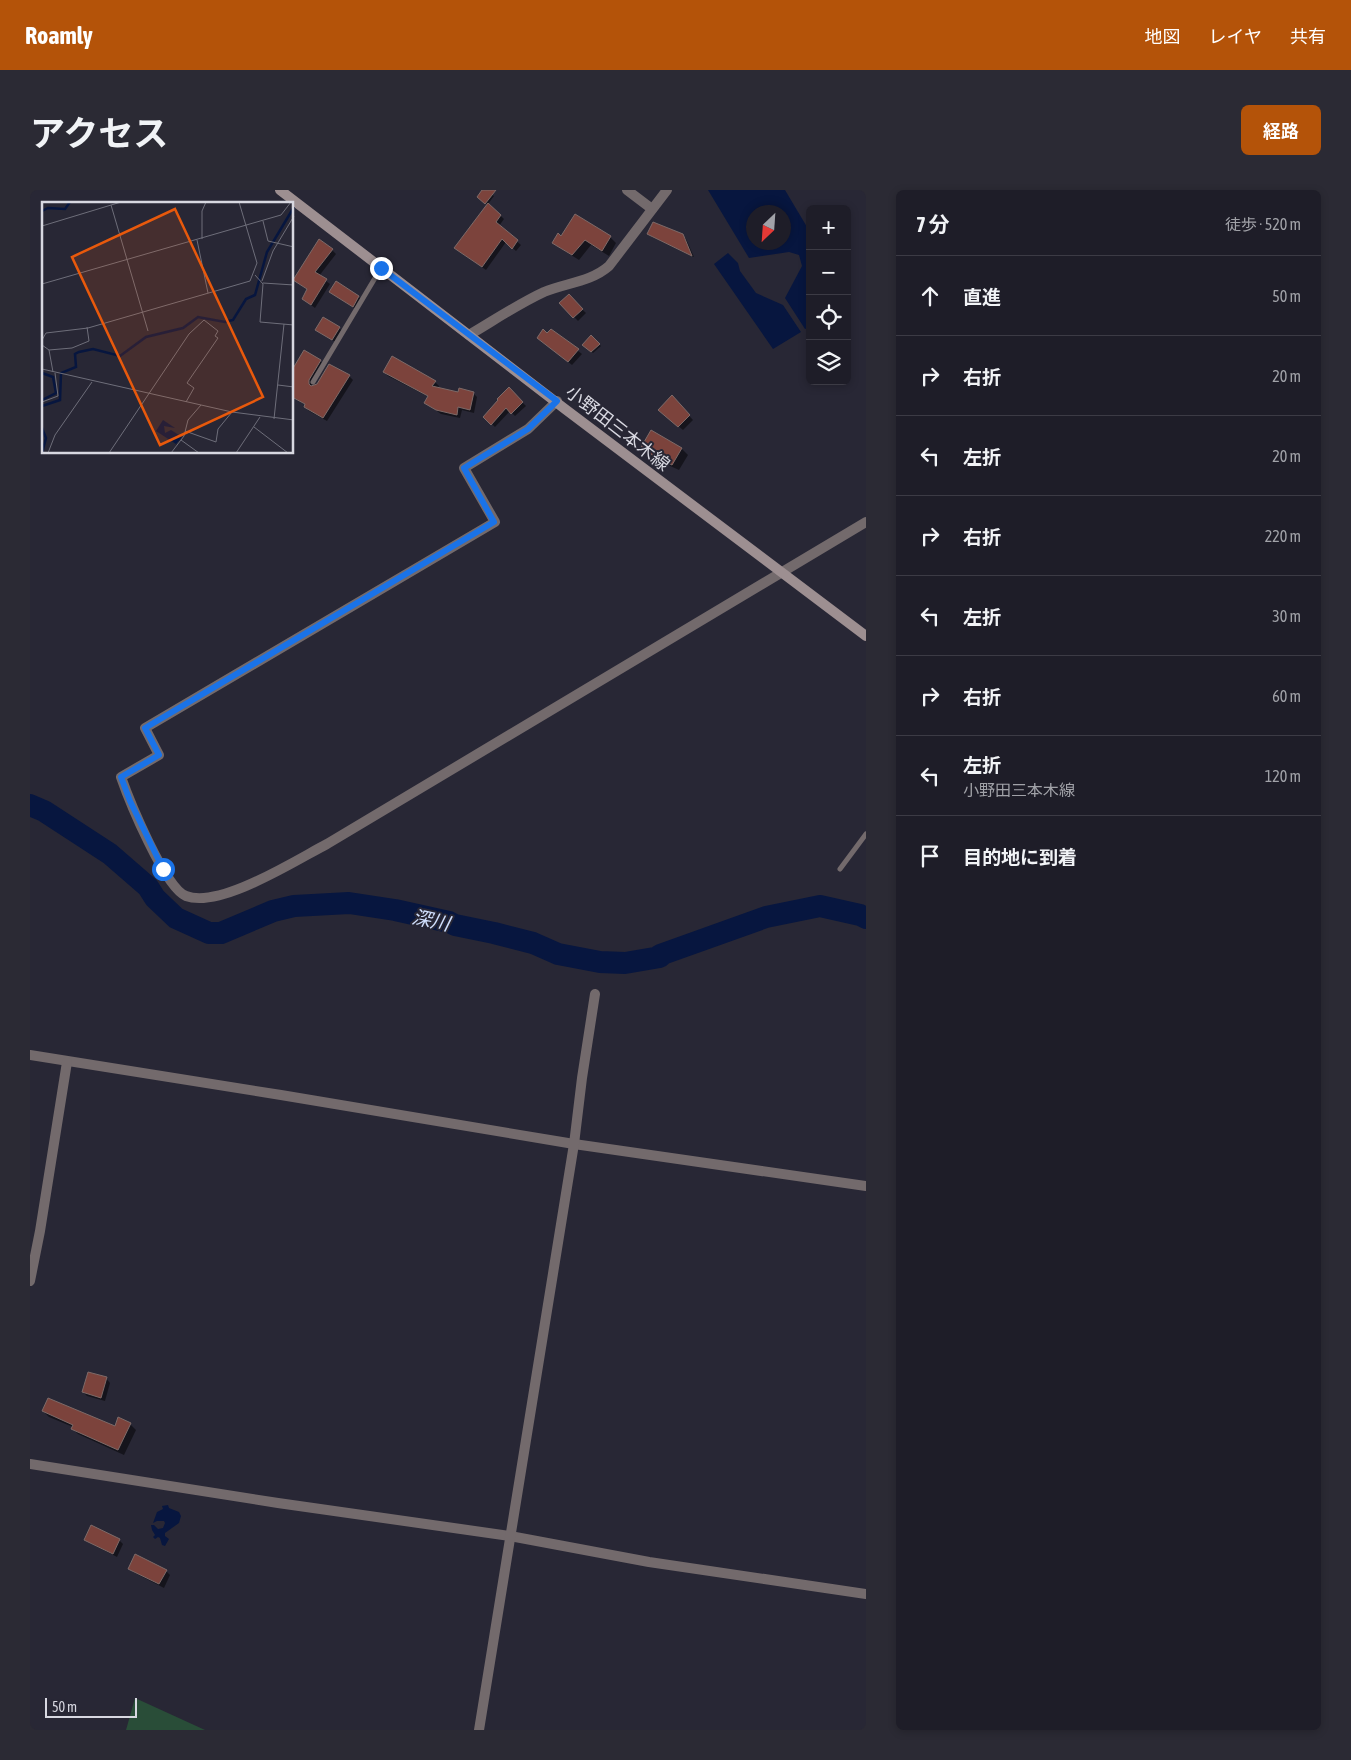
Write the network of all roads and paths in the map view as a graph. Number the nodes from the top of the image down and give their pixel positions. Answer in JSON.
{"nodes":[{"id":1,"x":280,"y":190,"type":"edge"},
{"id":2,"x":626,"y":190,"type":"edge"},
{"id":3,"x":667,"y":190,"type":"edge"},
{"id":4,"x":652,"y":209,"type":"junction"},
{"id":5,"x":381,"y":268,"type":"junction"},
{"id":6,"x":469,"y":335,"type":"junction"},
{"id":7,"x":313,"y":382,"type":"dead end"},
{"id":8,"x":557,"y":401,"type":"junction"},
{"id":9,"x":866,"y":522,"type":"edge"},
{"id":10,"x":781,"y":573,"type":"junction"},
{"id":11,"x":866,"y":636,"type":"edge"},
{"id":12,"x":866,"y":834,"type":"edge"},
{"id":13,"x":840,"y":869,"type":"dead end"},
{"id":14,"x":596,"y":994,"type":"dead end"},
{"id":15,"x":30,"y":1055,"type":"edge"},
{"id":16,"x":67,"y":1062,"type":"junction"},
{"id":17,"x":574,"y":1144,"type":"junction"},
{"id":18,"x":866,"y":1186,"type":"edge"},
{"id":19,"x":30,"y":1281,"type":"edge"},
{"id":20,"x":30,"y":1464,"type":"edge"},
{"id":21,"x":510,"y":1536,"type":"junction"},
{"id":22,"x":866,"y":1594,"type":"edge"},
{"id":23,"x":479,"y":1730,"type":"edge"}],
"edges":[{"from":1,"to":5,"type":"main road","name":"小野田三本木線"},
{"from":2,"to":4,"type":"street"},
{"from":3,"to":4,"type":"street"},
{"from":4,"to":6,"type":"street"},
{"from":5,"to":6,"type":"main road","name":"小野田三本木線"},
{"from":5,"to":7,"type":"lane"},
{"from":6,"to":8,"type":"main road","name":"小野田三本木線"},
{"from":8,"to":10,"type":"main road","name":"小野田三本木線"},
{"from":8,"to":10,"type":"street"},
{"from":9,"to":10,"type":"street"},
{"from":10,"to":11,"type":"main road","name":"小野田三本木線"},
{"from":12,"to":13,"type":"lane"},
{"from":14,"to":17,"type":"street"},
{"from":15,"to":16,"type":"street"},
{"from":16,"to":17,"type":"street"},
{"from":16,"to":19,"type":"street"},
{"from":17,"to":18,"type":"street"},
{"from":17,"to":21,"type":"street"},
{"from":20,"to":21,"type":"street"},
{"from":21,"to":22,"type":"street"},
{"from":21,"to":23,"type":"street"}]}
